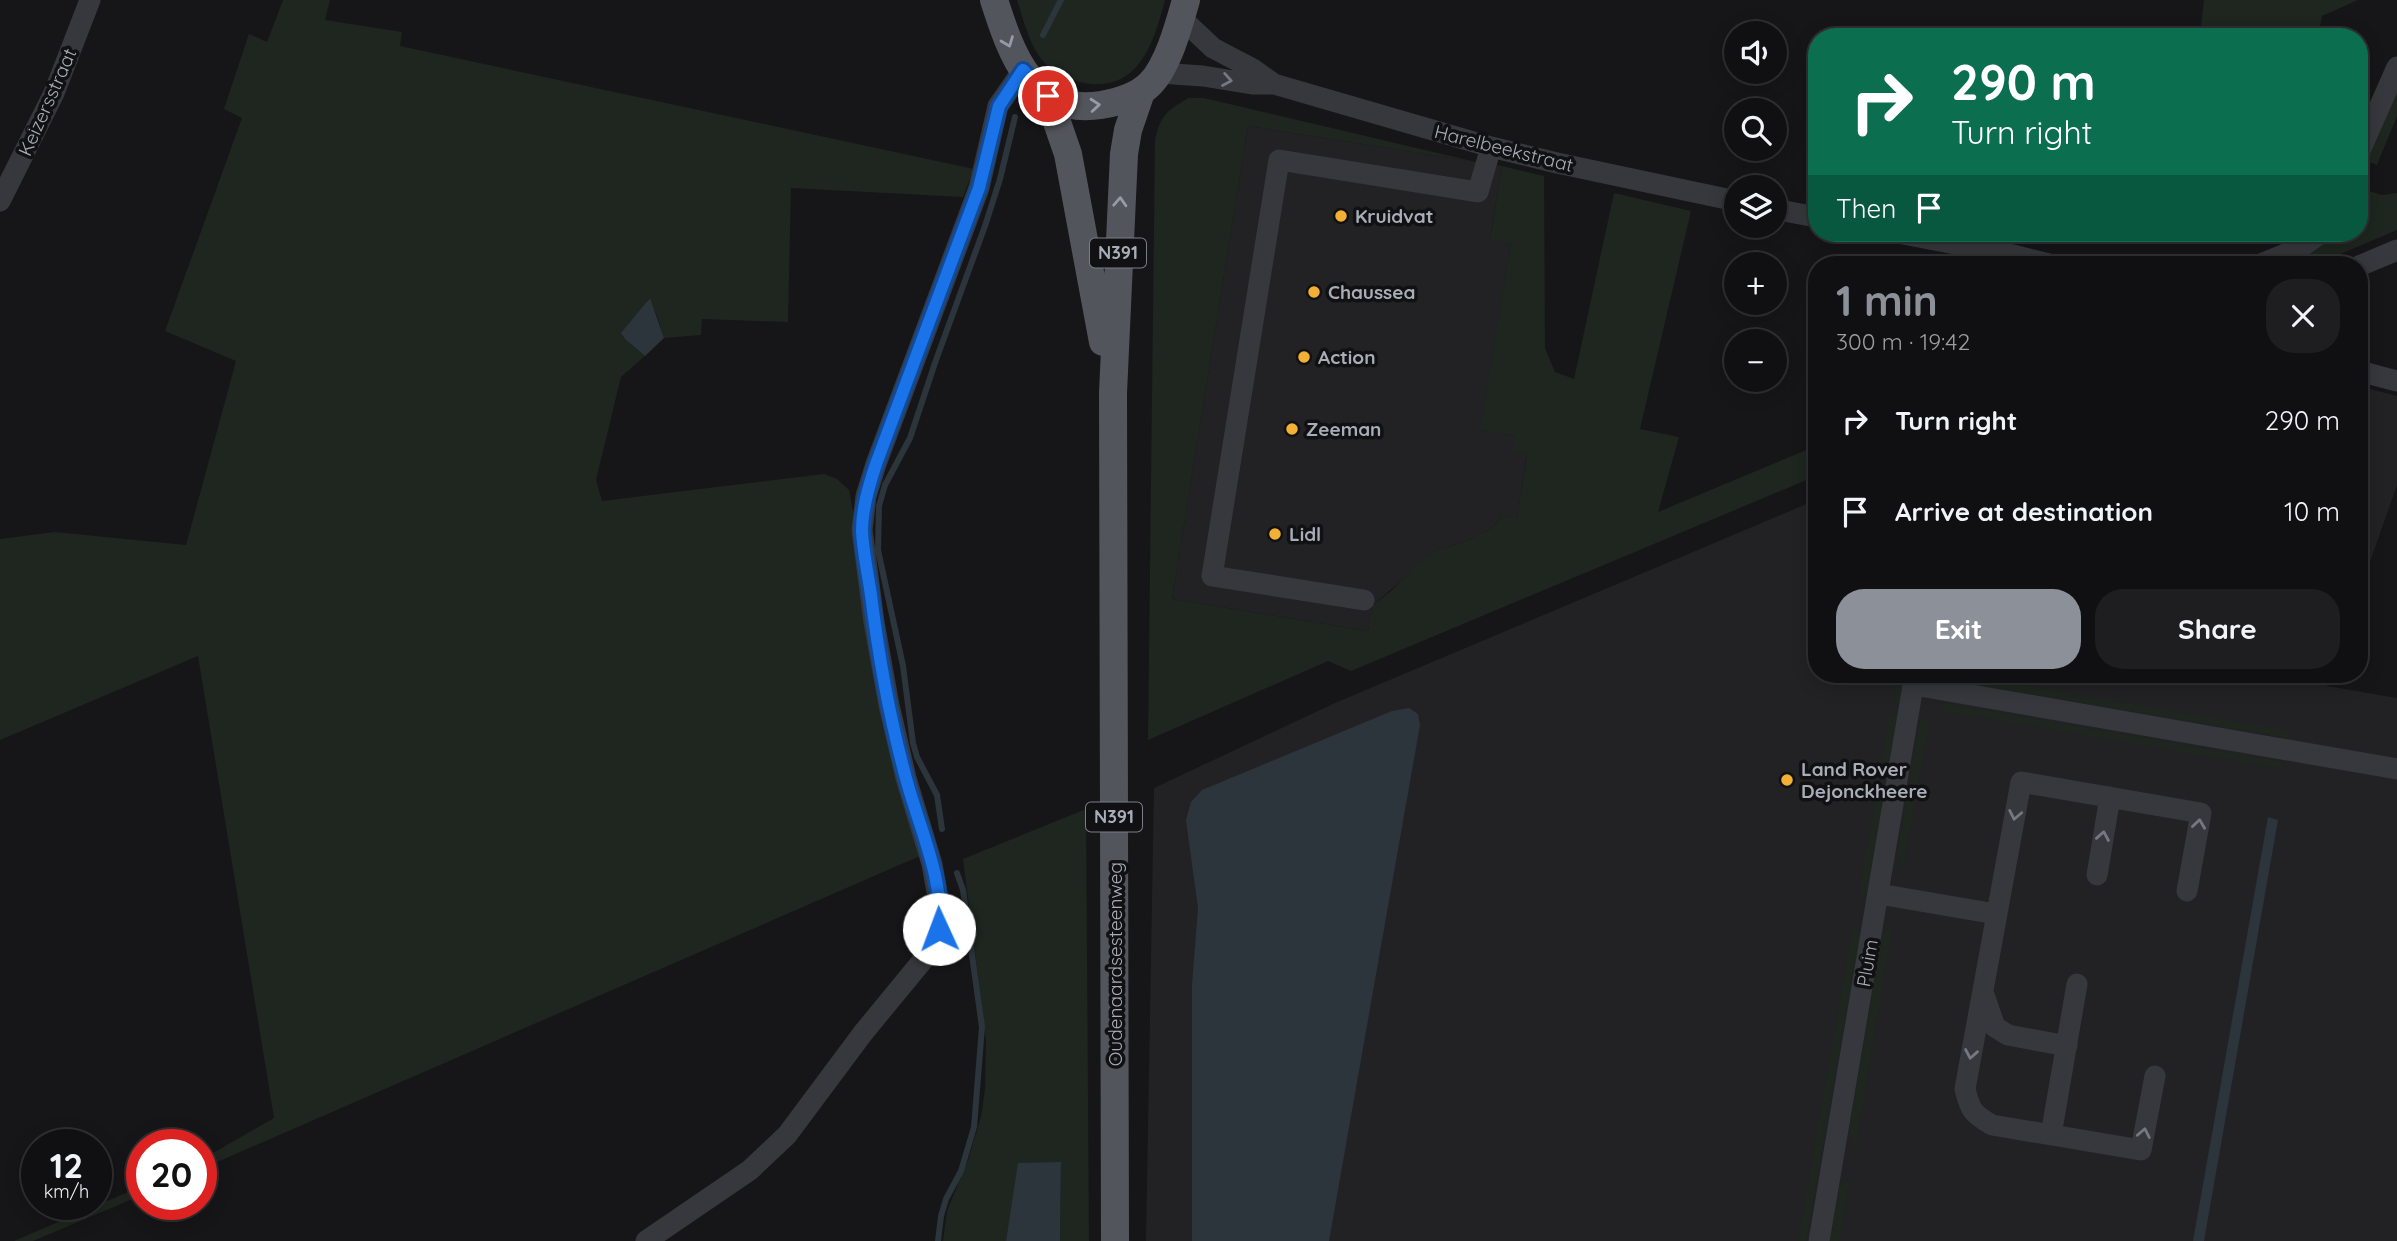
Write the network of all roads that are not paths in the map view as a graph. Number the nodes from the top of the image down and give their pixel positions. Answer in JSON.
{"nodes":[{"id":1,"x":90,"y":0,"type":"edge"},
{"id":2,"x":994,"y":0,"type":"edge"},
{"id":3,"x":1183,"y":9,"type":"edge"},
{"id":4,"x":2397,"y":67,"type":"edge"},
{"id":5,"x":1023,"y":70,"type":"junction"},
{"id":6,"x":1150,"y":82,"type":"junction"},
{"id":7,"x":1274,"y":84,"type":"junction"},
{"id":8,"x":1048,"y":96,"type":"junction"},
{"id":9,"x":2368,"y":133,"type":"edge"},
{"id":10,"x":1491,"y":147,"type":"junction"},
{"id":11,"x":1724,"y":198,"type":"edge"},
{"id":12,"x":0,"y":201,"type":"edge"},
{"id":13,"x":1787,"y":211,"type":"edge"},
{"id":14,"x":1808,"y":215,"type":"edge"},
{"id":15,"x":1945,"y":242,"type":"edge"},
{"id":16,"x":2308,"y":242,"type":"edge"},
{"id":17,"x":2397,"y":250,"type":"edge"},
{"id":18,"x":2017,"y":256,"type":"edge"},
{"id":19,"x":2280,"y":256,"type":"edge"},
{"id":20,"x":2368,"y":262,"type":"edge"},
{"id":21,"x":2368,"y":373,"type":"edge"},
{"id":22,"x":2397,"y":381,"type":"edge"},
{"id":23,"x":1112,"y":393,"type":"junction"},
{"id":24,"x":1364,"y":600,"type":"dead end"},
{"id":25,"x":1914,"y":683,"type":"edge"},
{"id":26,"x":1936,"y":683,"type":"edge"},
{"id":27,"x":2397,"y":769,"type":"edge"},
{"id":28,"x":2110,"y":797,"type":"junction"},
{"id":29,"x":2096,"y":875,"type":"dead end"},
{"id":30,"x":2187,"y":891,"type":"dead end"},
{"id":31,"x":1880,"y":894,"type":"junction"},
{"id":32,"x":1996,"y":914,"type":"junction"},
{"id":33,"x":2077,"y":984,"type":"dead end"},
{"id":34,"x":1983,"y":990,"type":"junction"},
{"id":35,"x":2067,"y":1046,"type":"junction"},
{"id":36,"x":2155,"y":1076,"type":"dead end"},
{"id":37,"x":2051,"y":1135,"type":"junction"},
{"id":38,"x":646,"y":1241,"type":"edge"},
{"id":39,"x":1115,"y":1241,"type":"edge"},
{"id":40,"x":1819,"y":1241,"type":"edge"}],
"edges":[{"from":1,"to":12,"type":"street","name":"Keizersstraat"},
{"from":2,"to":5,"type":"main road","number":"N391","one_way":true},
{"from":3,"to":6,"type":"main road","number":"N391"},
{"from":3,"to":7,"type":"street","name":"Harelbeekstraat"},
{"from":4,"to":9,"type":"street"},
{"from":5,"to":8,"type":"main road","number":"N391"},
{"from":5,"to":38,"type":"street"},
{"from":6,"to":7,"type":"street","name":"Harelbeekstraat","one_way":true},
{"from":8,"to":6,"type":"main road","one_way":true},
{"from":23,"to":6,"type":"main road","name":"Oudenaardsesteenweg","number":"N391","one_way":true},
{"from":7,"to":10,"type":"street","name":"Harelbeekstraat"},
{"from":8,"to":23,"type":"main road","name":"Oudenaardsesteenweg","number":"N391"},
{"from":10,"to":11,"type":"street","name":"Harelbeekstraat"},
{"from":10,"to":24,"type":"street"},
{"from":13,"to":14,"type":"street"},
{"from":15,"to":18,"type":"street"},
{"from":16,"to":19,"type":"street"},
{"from":17,"to":20,"type":"street"},
{"from":21,"to":22,"type":"street"},
{"from":23,"to":39,"type":"main road","name":"Oudenaardsesteenweg","number":"N391"},
{"from":25,"to":31,"type":"street","name":"Pluim"},
{"from":26,"to":27,"type":"street","name":"Pluim"},
{"from":29,"to":28,"type":"street","one_way":true},
{"from":30,"to":28,"type":"street","one_way":true},
{"from":28,"to":32,"type":"street","one_way":true},
{"from":31,"to":32,"type":"street"},
{"from":31,"to":40,"type":"street","name":"Pluim"},
{"from":32,"to":34,"type":"street"},
{"from":33,"to":35,"type":"street"},
{"from":34,"to":35,"type":"street"},
{"from":34,"to":37,"type":"street","one_way":true},
{"from":35,"to":37,"type":"street"},
{"from":37,"to":36,"type":"street","one_way":true}]}
